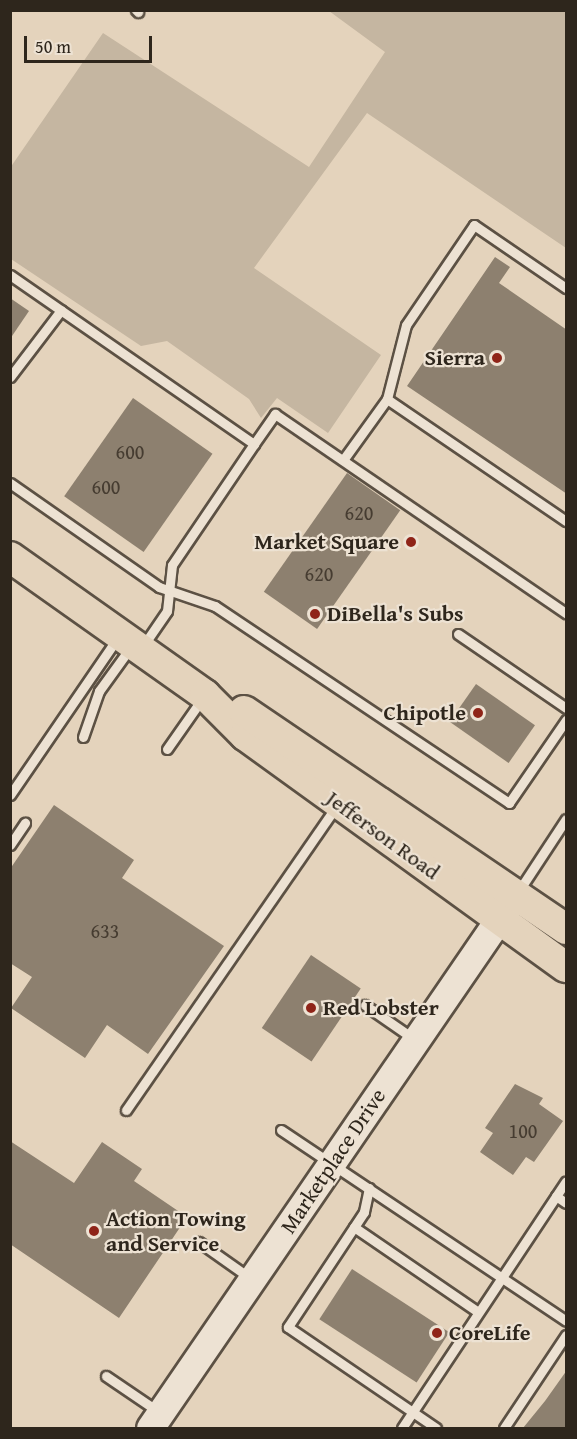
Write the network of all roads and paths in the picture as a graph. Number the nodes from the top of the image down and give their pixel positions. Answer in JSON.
{"nodes":[{"id":1,"x":10,"y":275,"type":"edge"},
{"id":2,"x":567,"y":288,"type":"edge"},
{"id":3,"x":61,"y":310,"type":"junction"},
{"id":4,"x":10,"y":377,"type":"edge"},
{"id":5,"x":387,"y":399,"type":"junction"},
{"id":6,"x":254,"y":444,"type":"junction"},
{"id":7,"x":343,"y":460,"type":"junction"},
{"id":8,"x":10,"y":483,"type":"edge"},
{"id":9,"x":567,"y":521,"type":"edge"},
{"id":10,"x":10,"y":557,"type":"edge"},
{"id":11,"x":170,"y":591,"type":"junction"},
{"id":12,"x":567,"y":613,"type":"edge"},
{"id":13,"x":458,"y":634,"type":"dead end"},
{"id":14,"x":131,"y":642,"type":"junction"},
{"id":15,"x":206,"y":695,"type":"junction"},
{"id":16,"x":567,"y":708,"type":"edge"},
{"id":17,"x":567,"y":720,"type":"edge"},
{"id":18,"x":83,"y":737,"type":"dead end"},
{"id":19,"x":167,"y":749,"type":"dead end"},
{"id":20,"x":10,"y":795,"type":"edge"},
{"id":21,"x":338,"y":803,"type":"junction"},
{"id":22,"x":567,"y":819,"type":"edge"},
{"id":23,"x":26,"y":823,"type":"dead end"},
{"id":24,"x":10,"y":845,"type":"edge"},
{"id":25,"x":516,"y":894,"type":"junction"},
{"id":26,"x":499,"y":919,"type":"junction"},
{"id":27,"x":567,"y":929,"type":"edge"},
{"id":28,"x":567,"y":967,"type":"edge"},
{"id":29,"x":365,"y":1005,"type":"dead end"},
{"id":30,"x":416,"y":1040,"type":"junction"},
{"id":31,"x":126,"y":1110,"type":"dead end"},
{"id":32,"x":281,"y":1130,"type":"dead end"},
{"id":33,"x":331,"y":1163,"type":"junction"},
{"id":34,"x":567,"y":1181,"type":"edge"},
{"id":35,"x":369,"y":1188,"type":"junction"},
{"id":36,"x":556,"y":1196,"type":"junction"},
{"id":37,"x":567,"y":1203,"type":"edge"},
{"id":38,"x":354,"y":1227,"type":"junction"},
{"id":39,"x":199,"y":1242,"type":"dead end"},
{"id":40,"x":501,"y":1276,"type":"junction"},
{"id":41,"x":252,"y":1279,"type":"junction"},
{"id":42,"x":478,"y":1312,"type":"junction"},
{"id":43,"x":567,"y":1321,"type":"edge"},
{"id":44,"x":567,"y":1335,"type":"edge"},
{"id":45,"x":106,"y":1376,"type":"dead end"},
{"id":46,"x":413,"y":1412,"type":"junction"},
{"id":47,"x":155,"y":1421,"type":"edge"},
{"id":48,"x":402,"y":1428,"type":"edge"},
{"id":49,"x":436,"y":1428,"type":"edge"},
{"id":50,"x":504,"y":1428,"type":"edge"}],
"edges":[{"from":1,"to":3,"type":"lane"},
{"from":2,"to":5,"type":"lane"},
{"from":3,"to":4,"type":"lane"},
{"from":3,"to":6,"type":"lane"},
{"from":5,"to":7,"type":"lane"},
{"from":5,"to":9,"type":"lane"},
{"from":6,"to":7,"type":"lane"},
{"from":6,"to":11,"type":"lane"},
{"from":7,"to":12,"type":"lane"},
{"from":8,"to":11,"type":"lane"},
{"from":10,"to":14,"type":"main road","name":"Jefferson Road"},
{"from":11,"to":14,"type":"lane"},
{"from":11,"to":17,"type":"lane"},
{"from":13,"to":16,"type":"lane"},
{"from":14,"to":15,"type":"main road","name":"Jefferson Road"},
{"from":14,"to":18,"type":"lane"},
{"from":14,"to":20,"type":"lane"},
{"from":15,"to":19,"type":"lane"},
{"from":15,"to":21,"type":"main road","name":"Jefferson Road"},
{"from":15,"to":25,"type":"main road","name":"Jefferson Road"},
{"from":21,"to":26,"type":"main road","name":"Jefferson Road"},
{"from":21,"to":31,"type":"lane"},
{"from":22,"to":25,"type":"lane"},
{"from":23,"to":24,"type":"lane"},
{"from":25,"to":26,"type":"street","name":"Marketplace Drive"},
{"from":25,"to":27,"type":"main road","name":"Jefferson Road"},
{"from":26,"to":28,"type":"main road","name":"Jefferson Road"},
{"from":26,"to":30,"type":"street","name":"Marketplace Drive"},
{"from":29,"to":30,"type":"lane"},
{"from":30,"to":33,"type":"street","name":"Marketplace Drive"},
{"from":32,"to":33,"type":"lane"},
{"from":33,"to":35,"type":"lane"},
{"from":33,"to":41,"type":"street","name":"Marketplace Drive"},
{"from":34,"to":36,"type":"lane"},
{"from":35,"to":38,"type":"lane"},
{"from":35,"to":40,"type":"lane"},
{"from":36,"to":37,"type":"lane"},
{"from":36,"to":40,"type":"lane"},
{"from":38,"to":42,"type":"lane"},
{"from":38,"to":46,"type":"lane"},
{"from":39,"to":41,"type":"lane"},
{"from":40,"to":42,"type":"lane"},
{"from":40,"to":43,"type":"lane"},
{"from":41,"to":47,"type":"street","name":"Marketplace Drive"},
{"from":42,"to":46,"type":"lane"},
{"from":44,"to":50,"type":"lane"},
{"from":45,"to":47,"type":"lane"},
{"from":46,"to":48,"type":"lane"},
{"from":46,"to":49,"type":"lane"}]}
